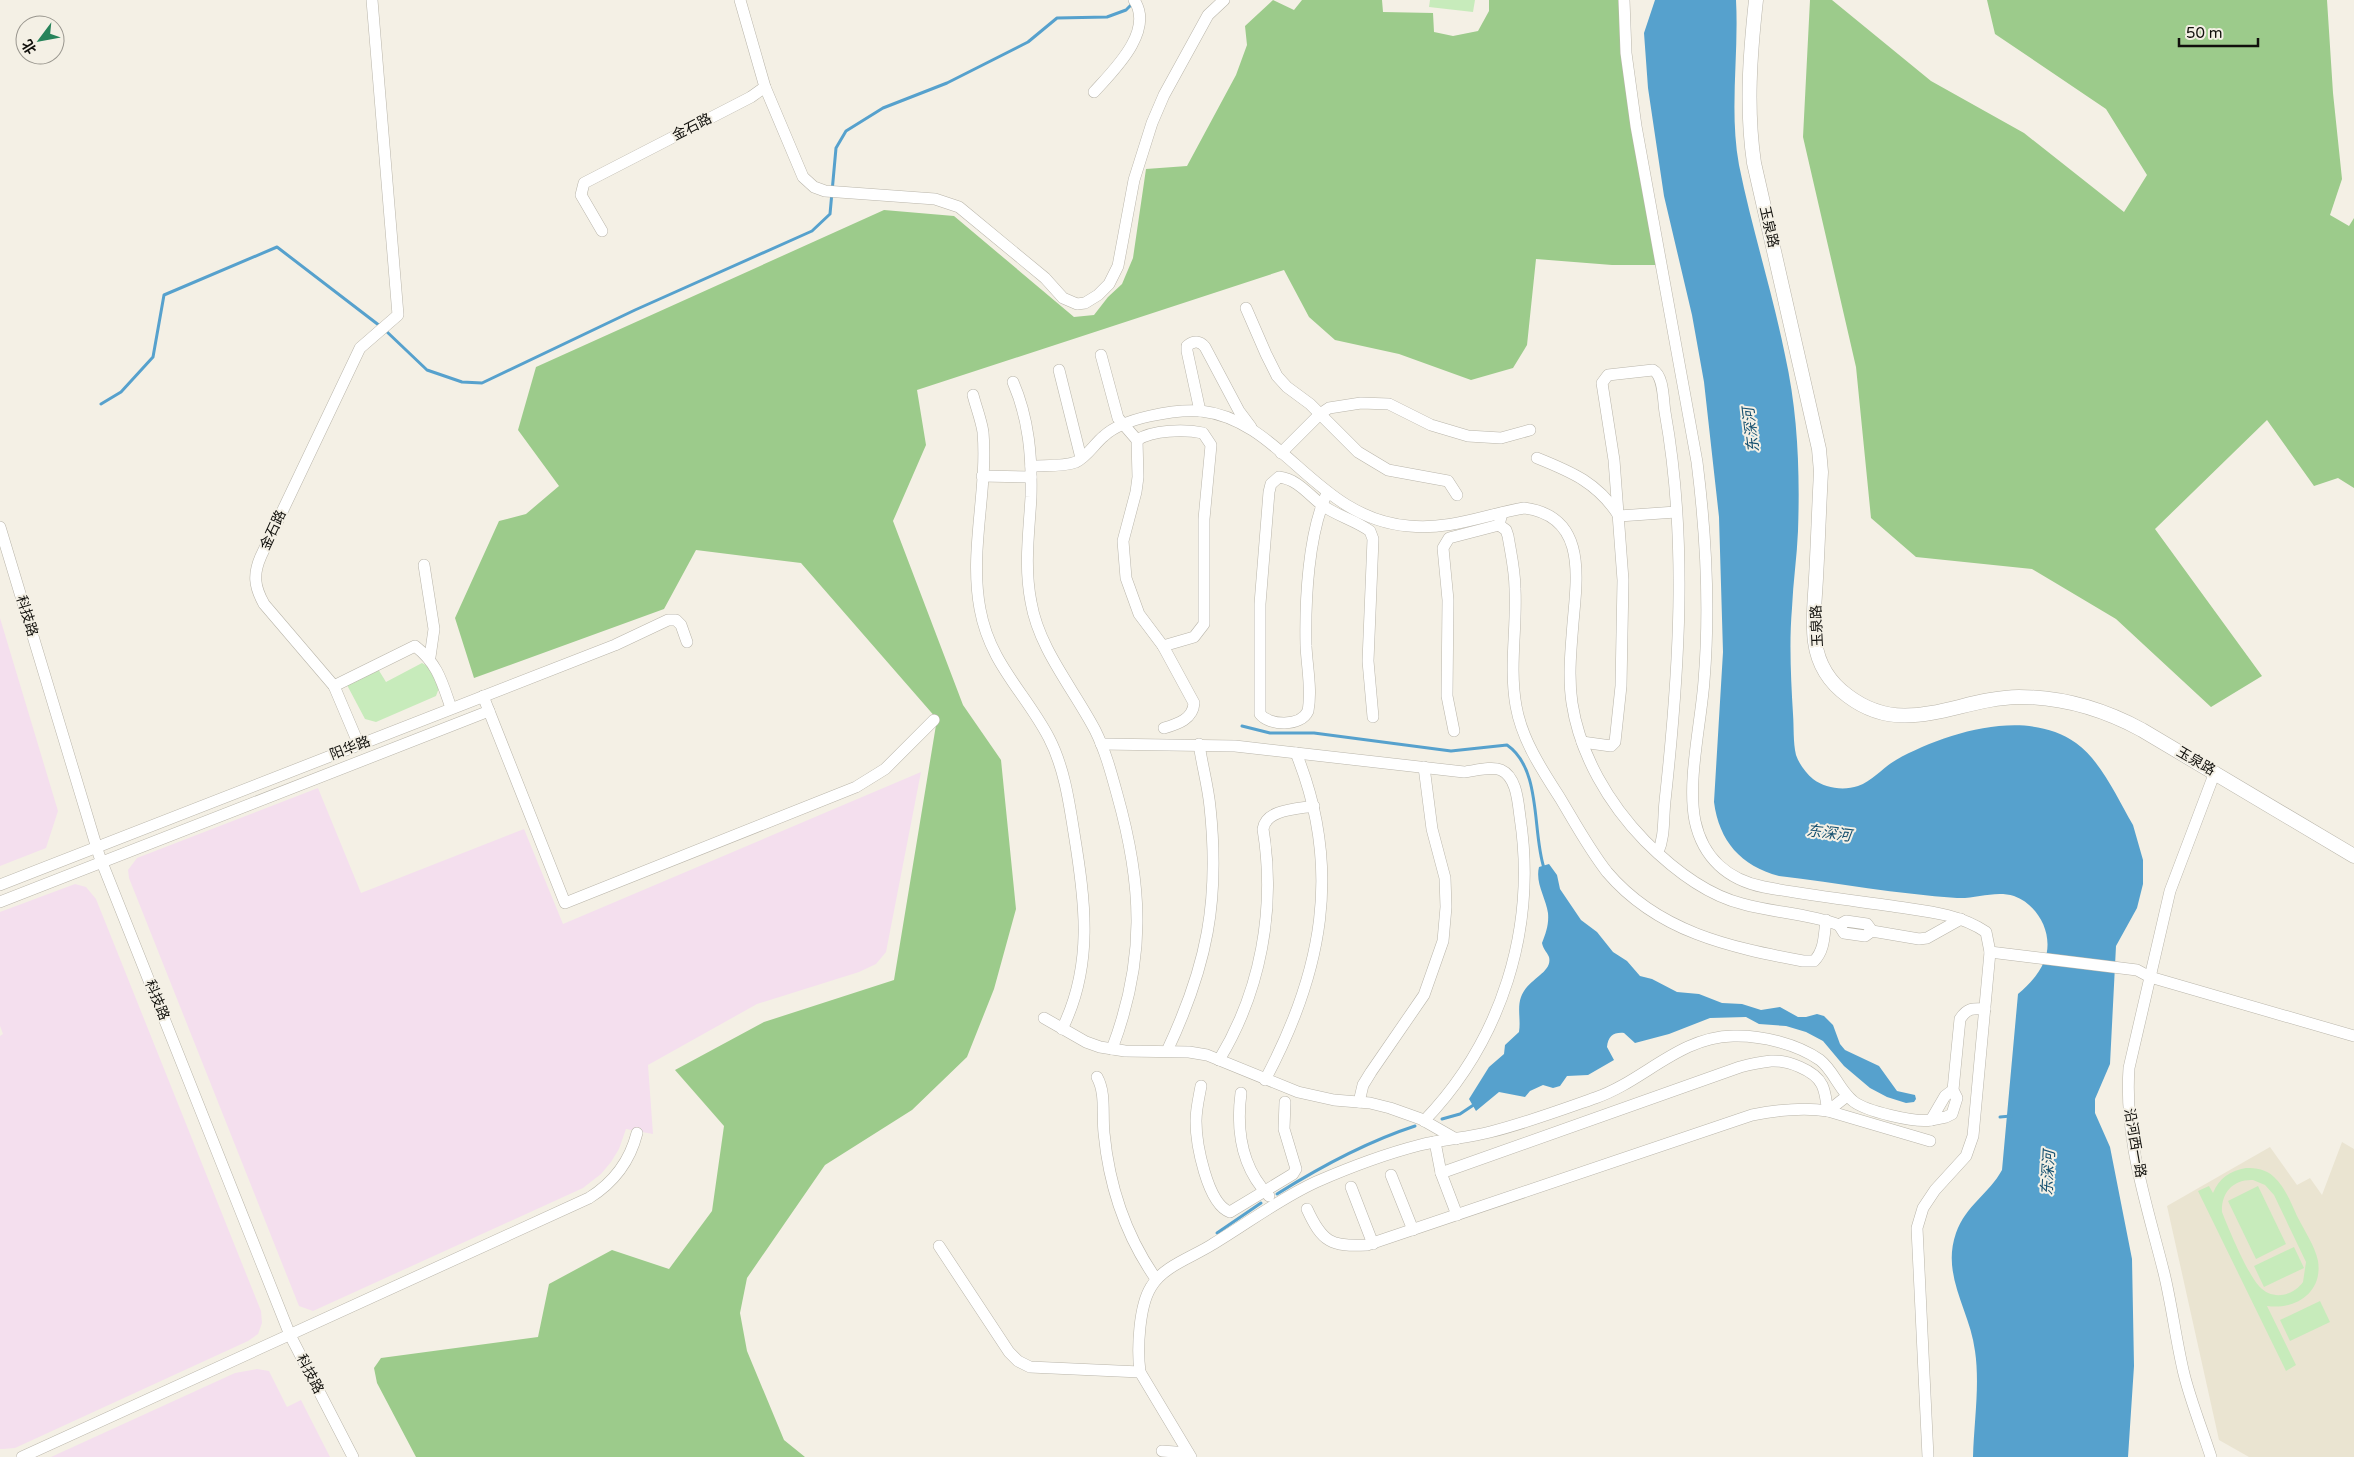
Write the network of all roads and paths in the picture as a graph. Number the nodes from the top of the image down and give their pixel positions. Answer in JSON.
{"nodes":[{"id":1,"x":372,"y":0,"type":"edge"},
{"id":2,"x":740,"y":0,"type":"edge"},
{"id":3,"x":1224,"y":0,"type":"edge"},
{"id":4,"x":1624,"y":0,"type":"edge"},
{"id":5,"x":1756,"y":0,"type":"edge"},
{"id":6,"x":1136,"y":3,"type":"edge"},
{"id":7,"x":765,"y":87,"type":"junction"},
{"id":8,"x":1094,"y":92,"type":"dead end"},
{"id":9,"x":602,"y":231,"type":"dead end"},
{"id":10,"x":1246,"y":308,"type":"dead end"},
{"id":11,"x":1100,"y":354,"type":"dead end"},
{"id":12,"x":1059,"y":370,"type":"dead end"},
{"id":13,"x":1013,"y":382,"type":"dead end"},
{"id":14,"x":973,"y":395,"type":"dead end"},
{"id":15,"x":1200,"y":411,"type":"junction"},
{"id":16,"x":1320,"y":414,"type":"junction"},
{"id":17,"x":1123,"y":424,"type":"junction"},
{"id":18,"x":1530,"y":430,"type":"dead end"},
{"id":19,"x":1256,"y":433,"type":"junction"},
{"id":20,"x":1137,"y":440,"type":"junction"},
{"id":21,"x":1281,"y":453,"type":"junction"},
{"id":22,"x":1081,"y":458,"type":"junction"},
{"id":23,"x":1537,"y":458,"type":"dead end"},
{"id":24,"x":1031,"y":472,"type":"junction"},
{"id":25,"x":982,"y":476,"type":"junction"},
{"id":26,"x":1327,"y":493,"type":"junction"},
{"id":27,"x":1457,"y":495,"type":"dead end"},
{"id":28,"x":1322,"y":505,"type":"junction"},
{"id":29,"x":1676,"y":512,"type":"junction"},
{"id":30,"x":1502,"y":513,"type":"junction"},
{"id":31,"x":1619,"y":516,"type":"junction"},
{"id":32,"x":1499,"y":525,"type":"junction"},
{"id":33,"x":0,"y":527,"type":"edge"},
{"id":34,"x":424,"y":564,"type":"dead end"},
{"id":35,"x":686,"y":642,"type":"dead end"},
{"id":36,"x":1163,"y":646,"type":"junction"},
{"id":37,"x":430,"y":658,"type":"junction"},
{"id":38,"x":334,"y":686,"type":"junction"},
{"id":39,"x":483,"y":696,"type":"junction"},
{"id":40,"x":451,"y":708,"type":"junction"},
{"id":41,"x":489,"y":711,"type":"junction"},
{"id":42,"x":1373,"y":717,"type":"dead end"},
{"id":43,"x":934,"y":720,"type":"dead end"},
{"id":44,"x":1164,"y":728,"type":"dead end"},
{"id":45,"x":1454,"y":731,"type":"dead end"},
{"id":46,"x":1582,"y":742,"type":"junction"},
{"id":47,"x":1102,"y":744,"type":"junction"},
{"id":48,"x":1199,"y":744,"type":"junction"},
{"id":49,"x":360,"y":745,"type":"junction"},
{"id":50,"x":1296,"y":753,"type":"junction"},
{"id":51,"x":1424,"y":767,"type":"junction"},
{"id":52,"x":2214,"y":772,"type":"junction"},
{"id":53,"x":1314,"y":806,"type":"junction"},
{"id":54,"x":97,"y":847,"type":"junction"},
{"id":55,"x":1658,"y":852,"type":"junction"},
{"id":56,"x":2354,"y":856,"type":"edge"},
{"id":57,"x":102,"y":862,"type":"junction"},
{"id":58,"x":0,"y":885,"type":"edge"},
{"id":59,"x":0,"y":902,"type":"edge"},
{"id":60,"x":1826,"y":920,"type":"junction"},
{"id":61,"x":1961,"y":920,"type":"junction"},
{"id":62,"x":1990,"y":952,"type":"junction"},
{"id":63,"x":2150,"y":976,"type":"junction"},
{"id":64,"x":1985,"y":1009,"type":"junction"},
{"id":65,"x":1044,"y":1018,"type":"dead end"},
{"id":66,"x":1062,"y":1029,"type":"junction"},
{"id":67,"x":2354,"y":1036,"type":"edge"},
{"id":68,"x":1112,"y":1050,"type":"junction"},
{"id":69,"x":1167,"y":1051,"type":"junction"},
{"id":70,"x":1219,"y":1060,"type":"junction"},
{"id":71,"x":1097,"y":1076,"type":"dead end"},
{"id":72,"x":1265,"y":1080,"type":"junction"},
{"id":73,"x":1201,"y":1086,"type":"dead end"},
{"id":74,"x":1241,"y":1093,"type":"dead end"},
{"id":75,"x":1848,"y":1096,"type":"junction"},
{"id":76,"x":1285,"y":1102,"type":"dead end"},
{"id":77,"x":1359,"y":1102,"type":"junction"},
{"id":78,"x":1828,"y":1111,"type":"junction"},
{"id":79,"x":1424,"y":1120,"type":"junction"},
{"id":80,"x":636,"y":1133,"type":"dead end"},
{"id":81,"x":1456,"y":1139,"type":"junction"},
{"id":82,"x":1930,"y":1141,"type":"dead end"},
{"id":83,"x":1435,"y":1142,"type":"junction"},
{"id":84,"x":1441,"y":1172,"type":"junction"},
{"id":85,"x":1391,"y":1174,"type":"dead end"},
{"id":86,"x":1351,"y":1187,"type":"dead end"},
{"id":87,"x":1264,"y":1191,"type":"junction"},
{"id":88,"x":1276,"y":1203,"type":"junction"},
{"id":89,"x":1307,"y":1209,"type":"dead end"},
{"id":90,"x":1457,"y":1215,"type":"junction"},
{"id":91,"x":1413,"y":1230,"type":"junction"},
{"id":92,"x":1373,"y":1244,"type":"junction"},
{"id":93,"x":940,"y":1246,"type":"dead end"},
{"id":94,"x":1156,"y":1279,"type":"junction"},
{"id":95,"x":290,"y":1335,"type":"junction"},
{"id":96,"x":1140,"y":1372,"type":"junction"},
{"id":97,"x":1162,"y":1451,"type":"dead end"},
{"id":98,"x":1190,"y":1455,"type":"edge"},
{"id":99,"x":22,"y":1457,"type":"edge"},
{"id":100,"x":353,"y":1457,"type":"edge"},
{"id":101,"x":1928,"y":1457,"type":"edge"},
{"id":102,"x":2211,"y":1457,"type":"edge"}],
"edges":[{"from":1,"to":38,"type":"street","name":"金石路"},
{"from":2,"to":7,"type":"street"},
{"from":3,"to":7,"type":"street"},
{"from":4,"to":61,"type":"street"},
{"from":5,"to":52,"type":"street","name":"玉泉路"},
{"from":6,"to":8,"type":"street"},
{"from":7,"to":9,"type":"street","name":"金石路"},
{"from":10,"to":16,"type":"street"},
{"from":11,"to":17,"type":"street"},
{"from":12,"to":22,"type":"street"},
{"from":13,"to":24,"type":"street"},
{"from":14,"to":25,"type":"street"},
{"from":15,"to":17,"type":"street"},
{"from":15,"to":19,"type":"street"},
{"from":15,"to":19,"type":"street"},
{"from":16,"to":18,"type":"street"},
{"from":16,"to":21,"type":"street"},
{"from":16,"to":27,"type":"street"},
{"from":17,"to":20,"type":"street"},
{"from":17,"to":22,"type":"street"},
{"from":19,"to":21,"type":"street"},
{"from":20,"to":36,"type":"street"},
{"from":20,"to":36,"type":"street"},
{"from":21,"to":26,"type":"street"},
{"from":22,"to":24,"type":"street"},
{"from":23,"to":31,"type":"street"},
{"from":24,"to":25,"type":"street"},
{"from":24,"to":47,"type":"street"},
{"from":25,"to":66,"type":"street"},
{"from":26,"to":28,"type":"street"},
{"from":26,"to":30,"type":"street"},
{"from":28,"to":28,"type":"street"},
{"from":28,"to":42,"type":"street"},
{"from":29,"to":31,"type":"street"},
{"from":29,"to":31,"type":"street"},
{"from":29,"to":55,"type":"street"},
{"from":30,"to":32,"type":"street"},
{"from":30,"to":46,"type":"street"},
{"from":31,"to":46,"type":"street"},
{"from":32,"to":45,"type":"street"},
{"from":32,"to":60,"type":"street"},
{"from":33,"to":54,"type":"street","name":"科技路"},
{"from":34,"to":37,"type":"street"},
{"from":35,"to":39,"type":"street","name":"阳华路"},
{"from":36,"to":44,"type":"street"},
{"from":37,"to":38,"type":"street"},
{"from":37,"to":40,"type":"street"},
{"from":38,"to":49,"type":"street","name":"金石路"},
{"from":39,"to":40,"type":"street","name":"阳华路"},
{"from":39,"to":41,"type":"street"},
{"from":40,"to":49,"type":"street","name":"阳华路"},
{"from":41,"to":43,"type":"street"},
{"from":41,"to":57,"type":"street","name":"阳华路"},
{"from":46,"to":55,"type":"street"},
{"from":47,"to":48,"type":"street"},
{"from":47,"to":68,"type":"street"},
{"from":48,"to":50,"type":"street"},
{"from":48,"to":69,"type":"street"},
{"from":49,"to":54,"type":"street","name":"阳华路"},
{"from":50,"to":51,"type":"street"},
{"from":50,"to":53,"type":"street"},
{"from":51,"to":77,"type":"street"},
{"from":51,"to":79,"type":"street"},
{"from":52,"to":56,"type":"street","name":"玉泉路"},
{"from":52,"to":63,"type":"street","name":"沿河西一路"},
{"from":53,"to":70,"type":"street"},
{"from":53,"to":72,"type":"street"},
{"from":54,"to":57,"type":"street","name":"科技路"},
{"from":54,"to":58,"type":"street","name":"阳华路"},
{"from":55,"to":60,"type":"street"},
{"from":57,"to":59,"type":"street","name":"阳华路"},
{"from":57,"to":95,"type":"street","name":"科技路"},
{"from":60,"to":61,"type":"street"},
{"from":61,"to":62,"type":"street"},
{"from":62,"to":63,"type":"street"},
{"from":62,"to":64,"type":"street"},
{"from":63,"to":67,"type":"street"},
{"from":63,"to":102,"type":"street","name":"沿河西一路"},
{"from":64,"to":75,"type":"street"},
{"from":64,"to":101,"type":"street"},
{"from":65,"to":66,"type":"street"},
{"from":66,"to":68,"type":"street"},
{"from":68,"to":69,"type":"street"},
{"from":69,"to":70,"type":"street"},
{"from":70,"to":72,"type":"street"},
{"from":71,"to":94,"type":"street"},
{"from":72,"to":77,"type":"street"},
{"from":73,"to":87,"type":"street"},
{"from":74,"to":87,"type":"street"},
{"from":75,"to":78,"type":"street"},
{"from":75,"to":81,"type":"street"},
{"from":76,"to":87,"type":"street"},
{"from":77,"to":79,"type":"street"},
{"from":78,"to":82,"type":"street"},
{"from":78,"to":84,"type":"street"},
{"from":78,"to":90,"type":"street"},
{"from":79,"to":81,"type":"street"},
{"from":80,"to":95,"type":"street"},
{"from":81,"to":83,"type":"street"},
{"from":83,"to":84,"type":"street"},
{"from":83,"to":88,"type":"street"},
{"from":84,"to":90,"type":"street"},
{"from":85,"to":91,"type":"street"},
{"from":86,"to":92,"type":"street"},
{"from":87,"to":88,"type":"street"},
{"from":88,"to":94,"type":"street"},
{"from":89,"to":92,"type":"street"},
{"from":90,"to":91,"type":"street"},
{"from":91,"to":92,"type":"street"},
{"from":93,"to":96,"type":"street"},
{"from":94,"to":96,"type":"street"},
{"from":95,"to":99,"type":"street"},
{"from":95,"to":100,"type":"street","name":"科技路"},
{"from":96,"to":98,"type":"street"},
{"from":97,"to":98,"type":"street"}]}
